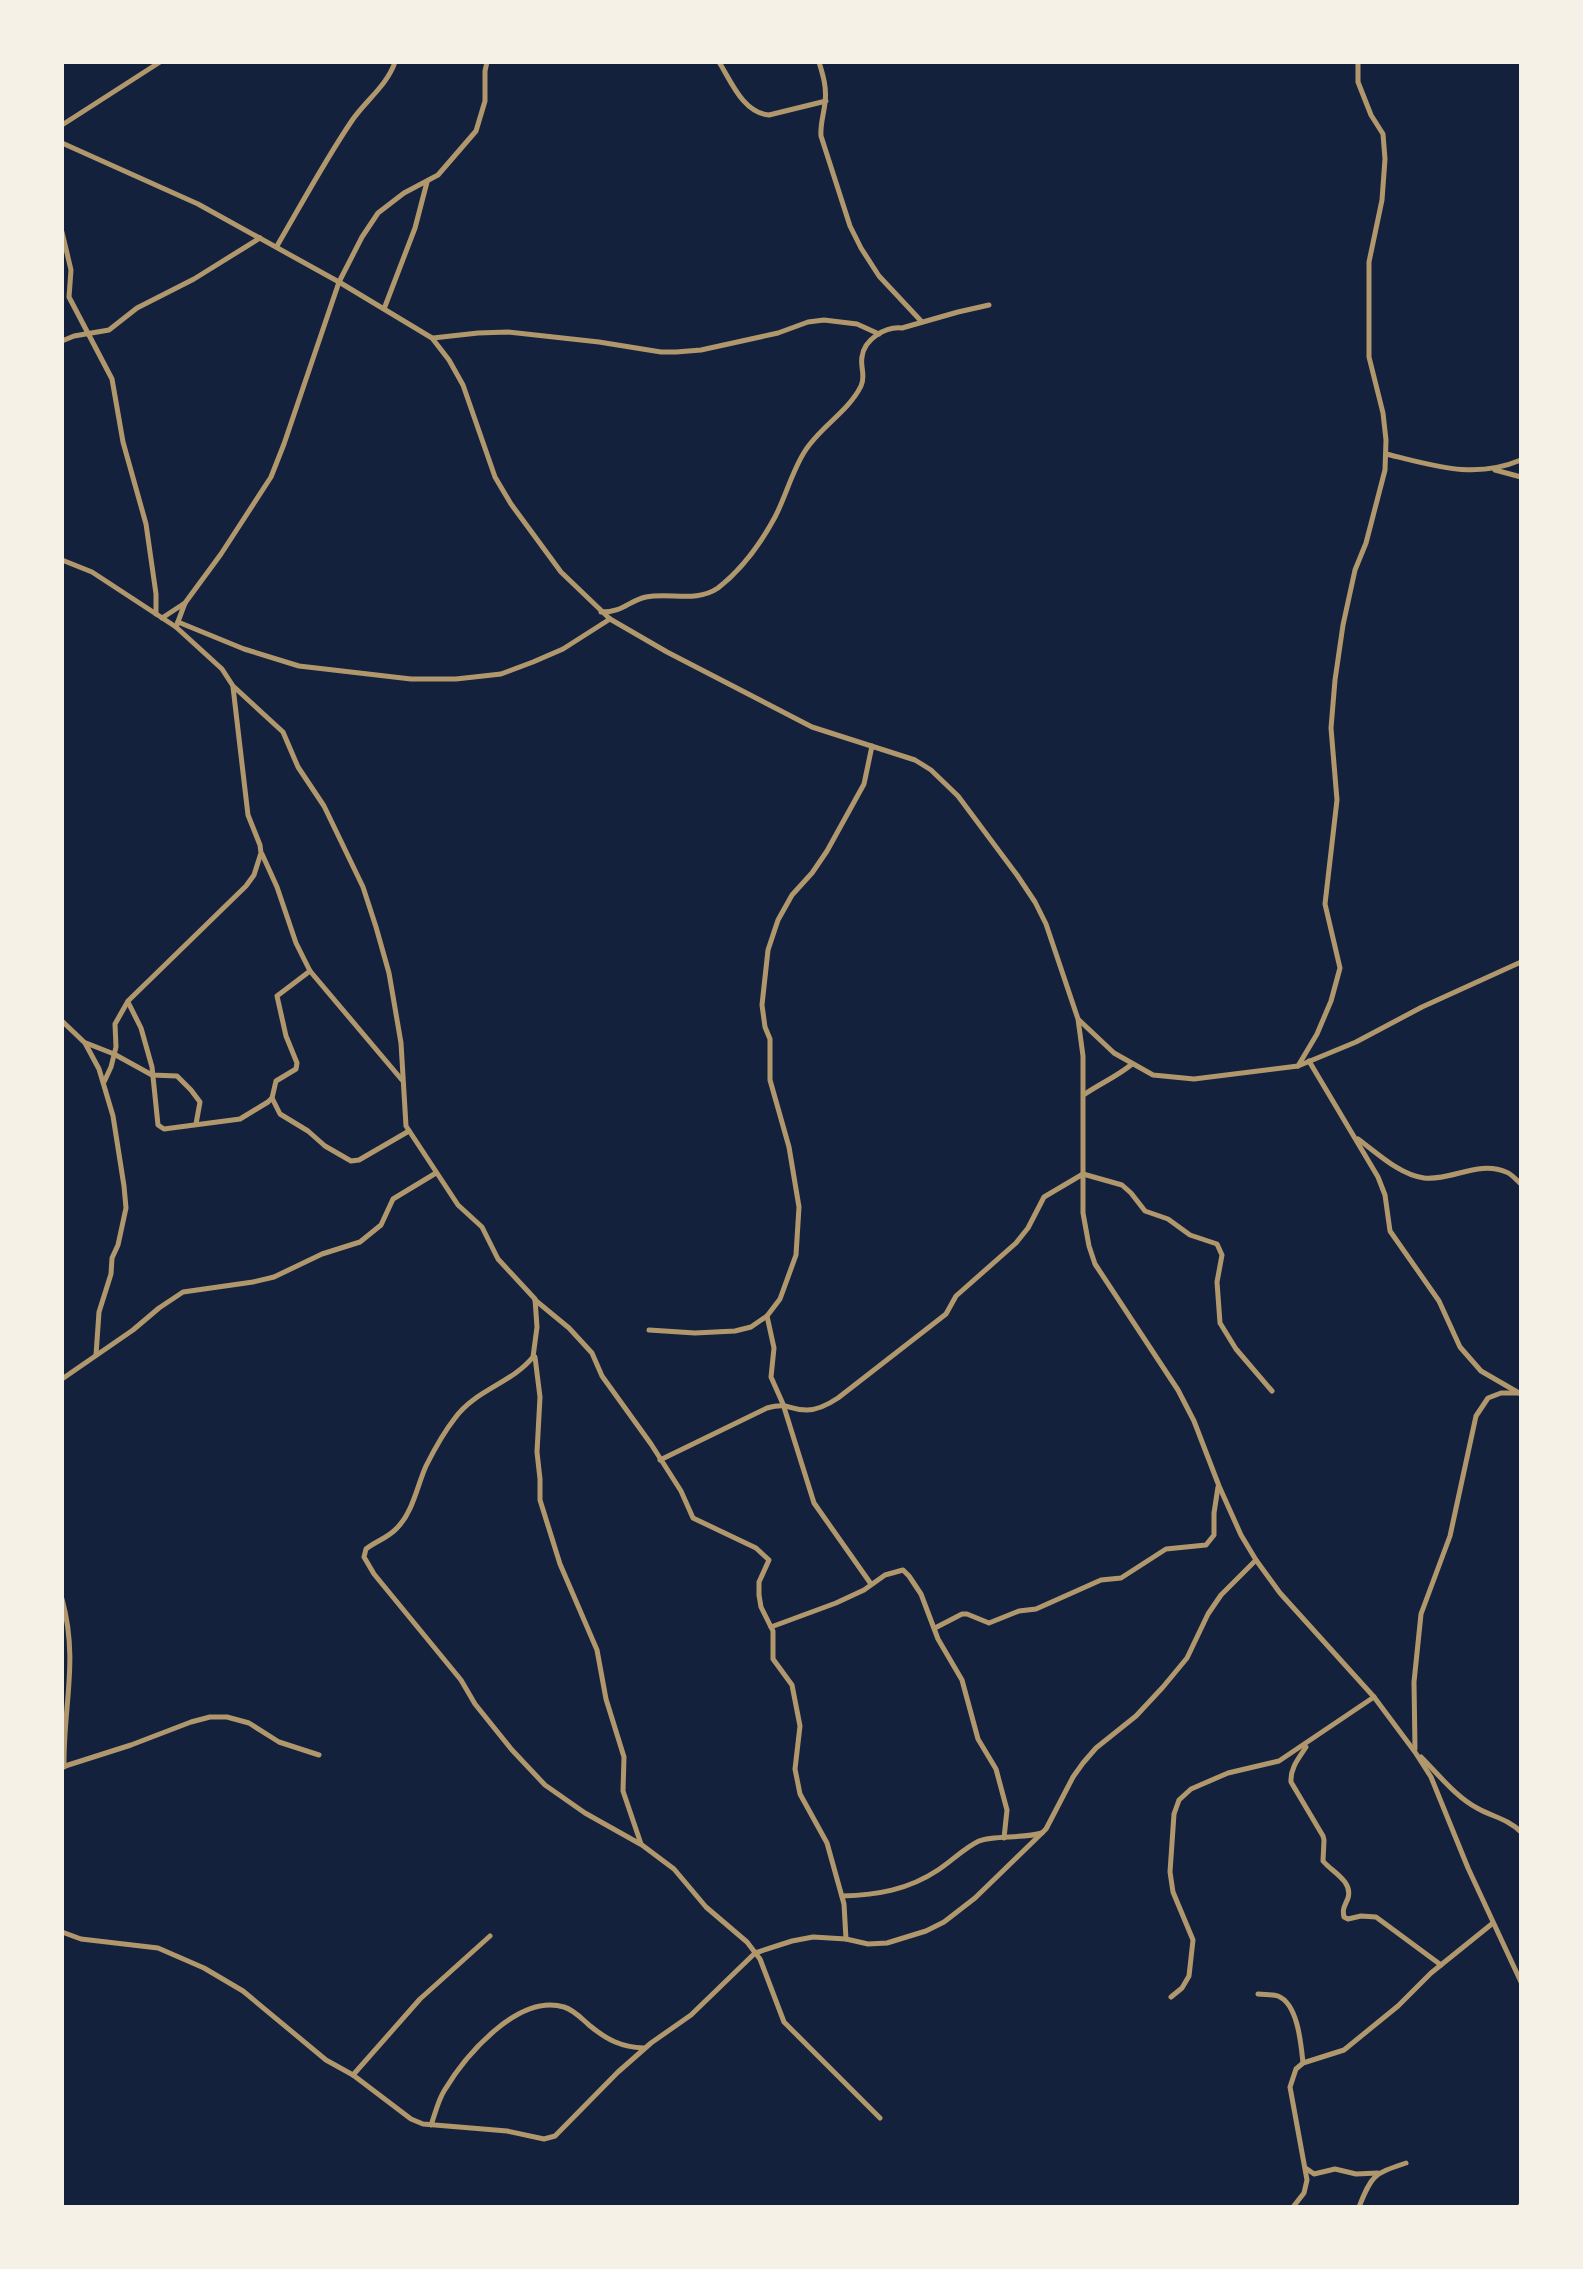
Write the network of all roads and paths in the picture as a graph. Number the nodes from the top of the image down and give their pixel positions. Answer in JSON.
{"nodes":[{"id":1,"x":160,"y":62,"type":"edge"},
{"id":2,"x":395,"y":62,"type":"edge"},
{"id":3,"x":487,"y":62,"type":"edge"},
{"id":4,"x":719,"y":62,"type":"edge"},
{"id":5,"x":819,"y":62,"type":"edge"},
{"id":6,"x":1358,"y":62,"type":"edge"},
{"id":7,"x":826,"y":101,"type":"junction"},
{"id":8,"x":62,"y":125,"type":"edge"},
{"id":9,"x":62,"y":143,"type":"edge"},
{"id":10,"x":427,"y":182,"type":"junction"},
{"id":11,"x":62,"y":232,"type":"edge"},
{"id":12,"x":261,"y":237,"type":"junction"},
{"id":13,"x":277,"y":246,"type":"junction"},
{"id":14,"x":339,"y":282,"type":"junction"},
{"id":15,"x":989,"y":305,"type":"dead end"},
{"id":16,"x":384,"y":309,"type":"junction"},
{"id":17,"x":923,"y":323,"type":"junction"},
{"id":18,"x":87,"y":333,"type":"junction"},
{"id":19,"x":879,"y":334,"type":"junction"},
{"id":20,"x":432,"y":338,"type":"junction"},
{"id":21,"x":62,"y":341,"type":"edge"},
{"id":22,"x":1385,"y":454,"type":"junction"},
{"id":23,"x":1521,"y":460,"type":"edge"},
{"id":24,"x":1493,"y":469,"type":"junction"},
{"id":25,"x":1521,"y":477,"type":"edge"},
{"id":26,"x":62,"y":560,"type":"edge"},
{"id":27,"x":185,"y":603,"type":"junction"},
{"id":28,"x":601,"y":612,"type":"junction"},
{"id":29,"x":159,"y":616,"type":"junction"},
{"id":30,"x":610,"y":619,"type":"junction"},
{"id":31,"x":177,"y":625,"type":"junction"},
{"id":32,"x":233,"y":686,"type":"junction"},
{"id":33,"x":872,"y":746,"type":"junction"},
{"id":34,"x":261,"y":853,"type":"junction"},
{"id":35,"x":269,"y":871,"type":"junction"},
{"id":36,"x":254,"y":875,"type":"junction"},
{"id":37,"x":1521,"y":962,"type":"edge"},
{"id":38,"x":310,"y":971,"type":"junction"},
{"id":39,"x":128,"y":1001,"type":"junction"},
{"id":40,"x":1078,"y":1019,"type":"junction"},
{"id":41,"x":62,"y":1021,"type":"edge"},
{"id":42,"x":85,"y":1043,"type":"junction"},
{"id":43,"x":114,"y":1054,"type":"junction"},
{"id":44,"x":1309,"y":1061,"type":"junction"},
{"id":45,"x":1132,"y":1064,"type":"junction"},
{"id":46,"x":1298,"y":1066,"type":"junction"},
{"id":47,"x":152,"y":1075,"type":"junction"},
{"id":48,"x":403,"y":1081,"type":"junction"},
{"id":49,"x":104,"y":1082,"type":"junction"},
{"id":50,"x":1084,"y":1095,"type":"junction"},
{"id":51,"x":272,"y":1098,"type":"junction"},
{"id":52,"x":196,"y":1124,"type":"junction"},
{"id":53,"x":409,"y":1131,"type":"junction"},
{"id":54,"x":1354,"y":1136,"type":"junction"},
{"id":55,"x":436,"y":1173,"type":"junction"},
{"id":56,"x":1083,"y":1174,"type":"junction"},
{"id":57,"x":1521,"y":1184,"type":"edge"},
{"id":58,"x":535,"y":1299,"type":"junction"},
{"id":59,"x":767,"y":1316,"type":"junction"},
{"id":60,"x":649,"y":1330,"type":"dead end"},
{"id":61,"x":534,"y":1354,"type":"junction"},
{"id":62,"x":96,"y":1357,"type":"junction"},
{"id":63,"x":62,"y":1379,"type":"edge"},
{"id":64,"x":1272,"y":1391,"type":"dead end"},
{"id":65,"x":1520,"y":1394,"type":"edge"},
{"id":66,"x":783,"y":1404,"type":"junction"},
{"id":67,"x":660,"y":1460,"type":"junction"},
{"id":68,"x":1219,"y":1486,"type":"junction"},
{"id":69,"x":1256,"y":1560,"type":"junction"},
{"id":70,"x":871,"y":1585,"type":"junction"},
{"id":71,"x":62,"y":1599,"type":"edge"},
{"id":72,"x":771,"y":1627,"type":"junction"},
{"id":73,"x":935,"y":1628,"type":"junction"},
{"id":74,"x":1374,"y":1697,"type":"junction"},
{"id":75,"x":1309,"y":1743,"type":"junction"},
{"id":76,"x":1415,"y":1752,"type":"junction"},
{"id":77,"x":319,"y":1755,"type":"dead end"},
{"id":78,"x":63,"y":1767,"type":"edge"},
{"id":79,"x":1521,"y":1832,"type":"edge"},
{"id":80,"x":1042,"y":1833,"type":"junction"},
{"id":81,"x":1004,"y":1838,"type":"junction"},
{"id":82,"x":642,"y":1845,"type":"junction"},
{"id":83,"x":842,"y":1896,"type":"junction"},
{"id":84,"x":1493,"y":1923,"type":"junction"},
{"id":85,"x":62,"y":1932,"type":"edge"},
{"id":86,"x":490,"y":1936,"type":"dead end"},
{"id":87,"x":846,"y":1939,"type":"junction"},
{"id":88,"x":755,"y":1953,"type":"junction"},
{"id":89,"x":1441,"y":1965,"type":"junction"},
{"id":90,"x":1521,"y":1982,"type":"edge"},
{"id":91,"x":1258,"y":1994,"type":"dead end"},
{"id":92,"x":1171,"y":1997,"type":"dead end"},
{"id":93,"x":645,"y":2048,"type":"junction"},
{"id":94,"x":1303,"y":2063,"type":"junction"},
{"id":95,"x":353,"y":2075,"type":"junction"},
{"id":96,"x":880,"y":2118,"type":"dead end"},
{"id":97,"x":431,"y":2125,"type":"junction"},
{"id":98,"x":1406,"y":2163,"type":"dead end"},
{"id":99,"x":1306,"y":2169,"type":"junction"},
{"id":100,"x":1378,"y":2173,"type":"junction"},
{"id":101,"x":1293,"y":2207,"type":"edge"},
{"id":102,"x":1359,"y":2207,"type":"edge"}],
"edges":[{"from":1,"to":8,"type":"street"},
{"from":2,"to":13,"type":"street"},
{"from":3,"to":10,"type":"street"},
{"from":4,"to":7,"type":"street"},
{"from":5,"to":7,"type":"street"},
{"from":6,"to":22,"type":"street"},
{"from":7,"to":17,"type":"street"},
{"from":9,"to":12,"type":"street"},
{"from":10,"to":14,"type":"street"},
{"from":10,"to":16,"type":"street"},
{"from":11,"to":18,"type":"street"},
{"from":12,"to":13,"type":"street"},
{"from":12,"to":18,"type":"street"},
{"from":13,"to":14,"type":"street"},
{"from":14,"to":16,"type":"street"},
{"from":14,"to":27,"type":"street"},
{"from":15,"to":17,"type":"street"},
{"from":16,"to":20,"type":"street"},
{"from":17,"to":19,"type":"street"},
{"from":18,"to":21,"type":"street"},
{"from":18,"to":29,"type":"street"},
{"from":19,"to":20,"type":"street"},
{"from":19,"to":28,"type":"street"},
{"from":20,"to":28,"type":"street"},
{"from":22,"to":24,"type":"street"},
{"from":22,"to":46,"type":"street"},
{"from":23,"to":24,"type":"street"},
{"from":24,"to":25,"type":"street"},
{"from":26,"to":29,"type":"street"},
{"from":27,"to":29,"type":"street"},
{"from":27,"to":31,"type":"street"},
{"from":28,"to":30,"type":"street"},
{"from":29,"to":31,"type":"street"},
{"from":30,"to":31,"type":"street"},
{"from":30,"to":33,"type":"street"},
{"from":31,"to":32,"type":"street"},
{"from":32,"to":34,"type":"street"},
{"from":32,"to":48,"type":"street"},
{"from":33,"to":40,"type":"street"},
{"from":33,"to":59,"type":"street"},
{"from":34,"to":35,"type":"street"},
{"from":34,"to":36,"type":"street"},
{"from":35,"to":36,"type":"street"},
{"from":35,"to":38,"type":"street"},
{"from":36,"to":39,"type":"street"},
{"from":37,"to":44,"type":"street"},
{"from":38,"to":48,"type":"street"},
{"from":38,"to":51,"type":"street"},
{"from":39,"to":43,"type":"street"},
{"from":39,"to":47,"type":"street"},
{"from":40,"to":45,"type":"street"},
{"from":40,"to":50,"type":"street"},
{"from":41,"to":42,"type":"street"},
{"from":42,"to":43,"type":"street"},
{"from":42,"to":49,"type":"street"},
{"from":43,"to":47,"type":"street"},
{"from":43,"to":49,"type":"street"},
{"from":44,"to":46,"type":"street"},
{"from":44,"to":54,"type":"street"},
{"from":45,"to":46,"type":"street"},
{"from":45,"to":50,"type":"street"},
{"from":47,"to":52,"type":"street"},
{"from":47,"to":52,"type":"street"},
{"from":48,"to":53,"type":"street"},
{"from":49,"to":62,"type":"street"},
{"from":50,"to":56,"type":"street"},
{"from":51,"to":52,"type":"street"},
{"from":51,"to":53,"type":"street"},
{"from":53,"to":55,"type":"street"},
{"from":54,"to":57,"type":"street"},
{"from":54,"to":65,"type":"street"},
{"from":55,"to":58,"type":"street"},
{"from":55,"to":62,"type":"street"},
{"from":56,"to":64,"type":"street"},
{"from":56,"to":66,"type":"street"},
{"from":56,"to":68,"type":"street"},
{"from":58,"to":61,"type":"street"},
{"from":58,"to":67,"type":"street"},
{"from":59,"to":60,"type":"street"},
{"from":59,"to":66,"type":"street"},
{"from":61,"to":82,"type":"street"},
{"from":61,"to":82,"type":"street"},
{"from":62,"to":63,"type":"street"},
{"from":65,"to":76,"type":"street"},
{"from":66,"to":67,"type":"street"},
{"from":66,"to":70,"type":"street"},
{"from":67,"to":72,"type":"street"},
{"from":68,"to":69,"type":"street"},
{"from":68,"to":73,"type":"street"},
{"from":69,"to":74,"type":"street"},
{"from":69,"to":80,"type":"street"},
{"from":70,"to":72,"type":"street"},
{"from":70,"to":73,"type":"street"},
{"from":71,"to":78,"type":"street"},
{"from":72,"to":83,"type":"street"},
{"from":73,"to":81,"type":"street"},
{"from":74,"to":75,"type":"street"},
{"from":74,"to":76,"type":"street"},
{"from":75,"to":89,"type":"street"},
{"from":75,"to":92,"type":"street"},
{"from":76,"to":79,"type":"street"},
{"from":76,"to":84,"type":"street"},
{"from":77,"to":78,"type":"street"},
{"from":80,"to":81,"type":"street"},
{"from":80,"to":87,"type":"street"},
{"from":81,"to":83,"type":"street"},
{"from":82,"to":88,"type":"street"},
{"from":83,"to":87,"type":"street"},
{"from":84,"to":89,"type":"street"},
{"from":84,"to":90,"type":"street"},
{"from":85,"to":95,"type":"street"},
{"from":86,"to":95,"type":"street"},
{"from":87,"to":88,"type":"street"},
{"from":88,"to":93,"type":"street"},
{"from":88,"to":96,"type":"street"},
{"from":89,"to":94,"type":"street"},
{"from":91,"to":94,"type":"street"},
{"from":93,"to":97,"type":"street"},
{"from":93,"to":97,"type":"street"},
{"from":94,"to":99,"type":"street"},
{"from":95,"to":97,"type":"street"},
{"from":98,"to":100,"type":"street"},
{"from":99,"to":100,"type":"street"},
{"from":99,"to":101,"type":"street"},
{"from":100,"to":102,"type":"street"}]}
